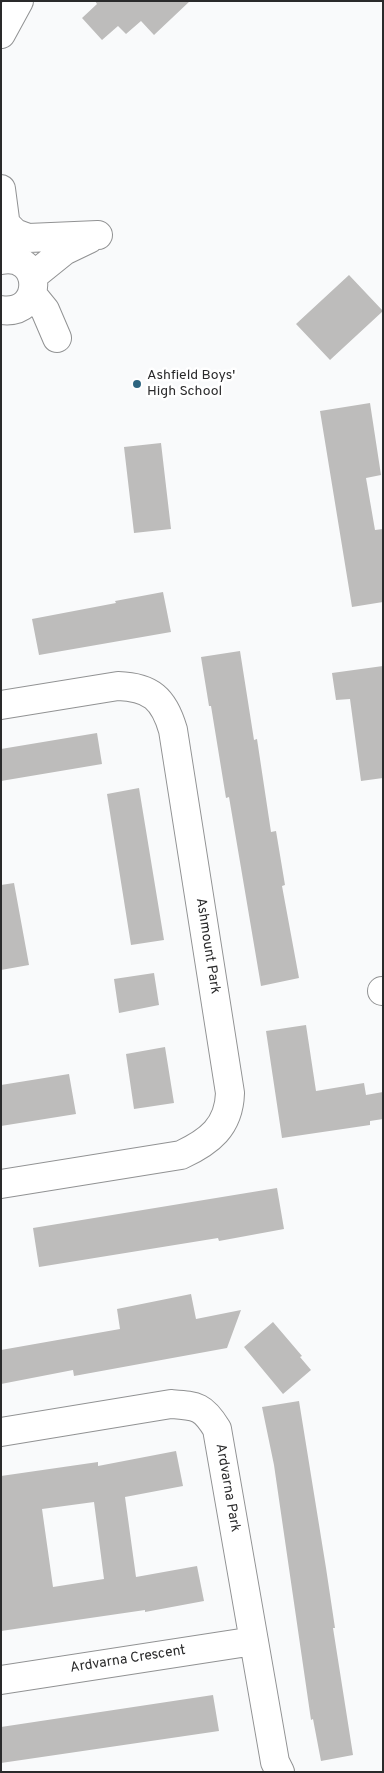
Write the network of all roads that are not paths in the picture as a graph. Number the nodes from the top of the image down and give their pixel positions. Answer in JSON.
{"nodes":[{"id":1,"x":19,"y":1,"type":"edge"},
{"id":2,"x":1,"y":14,"type":"edge"},
{"id":3,"x":1,"y":34,"type":"edge"},
{"id":4,"x":1,"y":189,"type":"edge"},
{"id":5,"x":6,"y":224,"type":"junction"},
{"id":6,"x":6,"y":259,"type":"edge"},
{"id":7,"x":32,"y":285,"type":"junction"},
{"id":8,"x":1,"y":310,"type":"edge"},
{"id":9,"x":57,"y":338,"type":"dead end"},
{"id":10,"x":1,"y":705,"type":"edge"},
{"id":11,"x":1,"y":1184,"type":"edge"},
{"id":12,"x":1,"y":1432,"type":"edge"},
{"id":13,"x":254,"y":1641,"type":"junction"},
{"id":14,"x":1,"y":1680,"type":"edge"},
{"id":15,"x":280,"y":1772,"type":"edge"}],
"edges":[{"from":1,"to":2,"type":"street"},
{"from":1,"to":3,"type":"street"},
{"from":4,"to":5,"type":"street"},
{"from":5,"to":6,"type":"street"},
{"from":5,"to":7,"type":"street"},
{"from":6,"to":7,"type":"street"},
{"from":7,"to":8,"type":"street"},
{"from":7,"to":9,"type":"street"},
{"from":10,"to":11,"type":"street","name":"Ashmount Park"},
{"from":12,"to":13,"type":"street","name":"Ardvarna Park"},
{"from":13,"to":14,"type":"street","name":"Ardvarna Crescent"},
{"from":13,"to":15,"type":"street","name":"Ardvarna Park"}]}
